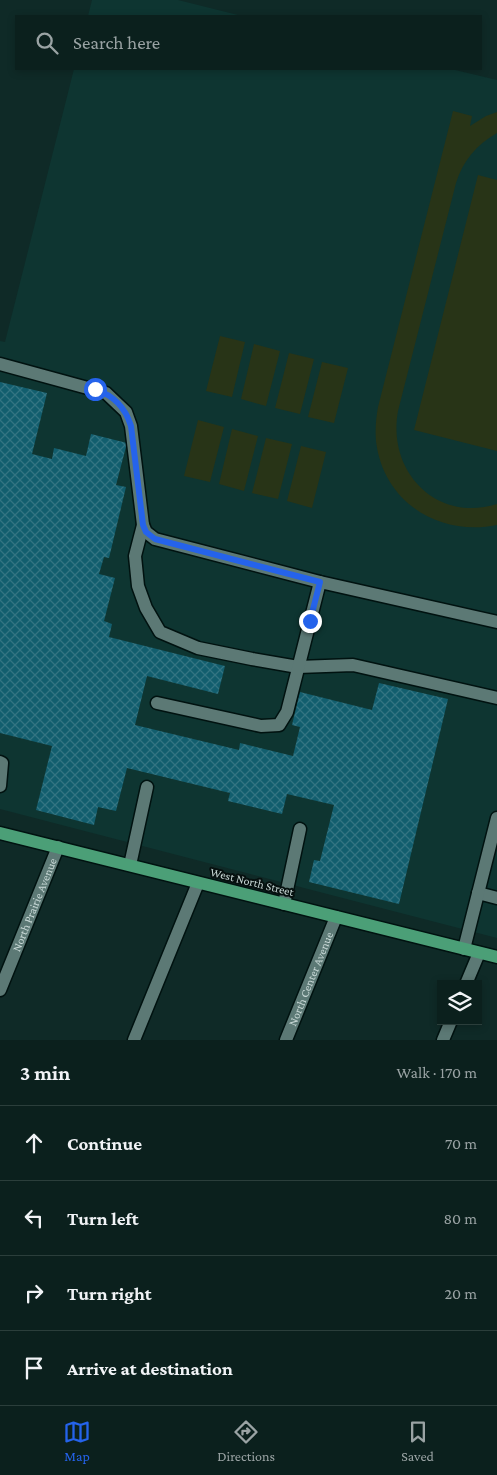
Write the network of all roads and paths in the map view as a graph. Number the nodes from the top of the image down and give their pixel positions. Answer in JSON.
{"nodes":[{"id":1,"x":0,"y":364,"type":"edge"},
{"id":2,"x":143,"y":525,"type":"junction"},
{"id":3,"x":320,"y":582,"type":"junction"},
{"id":4,"x":497,"y":622,"type":"edge"},
{"id":5,"x":298,"y":667,"type":"junction"},
{"id":6,"x":497,"y":698,"type":"edge"},
{"id":7,"x":157,"y":703,"type":"dead end"},
{"id":8,"x":0,"y":762,"type":"edge"},
{"id":9,"x":0,"y":786,"type":"edge"},
{"id":10,"x":147,"y":787,"type":"dead end"},
{"id":11,"x":497,"y":818,"type":"edge"},
{"id":12,"x":300,"y":829,"type":"dead end"},
{"id":13,"x":0,"y":833,"type":"edge"},
{"id":14,"x":58,"y":847,"type":"junction"},
{"id":15,"x":130,"y":865,"type":"junction"},
{"id":16,"x":198,"y":883,"type":"junction"},
{"id":17,"x":478,"y":893,"type":"junction"},
{"id":18,"x":497,"y":898,"type":"edge"},
{"id":19,"x":284,"y":904,"type":"junction"},
{"id":20,"x":336,"y":917,"type":"junction"},
{"id":21,"x":464,"y":949,"type":"junction"},
{"id":22,"x":479,"y":953,"type":"junction"},
{"id":23,"x":497,"y":958,"type":"edge"},
{"id":24,"x":468,"y":980,"type":"edge"},
{"id":25,"x":0,"y":990,"type":"edge"},
{"id":26,"x":449,"y":1025,"type":"edge"},
{"id":27,"x":134,"y":1040,"type":"edge"},
{"id":28,"x":286,"y":1040,"type":"edge"},
{"id":29,"x":443,"y":1040,"type":"edge"}],
"edges":[{"from":1,"to":2,"type":"street"},
{"from":2,"to":3,"type":"street"},
{"from":2,"to":5,"type":"street"},
{"from":3,"to":4,"type":"street"},
{"from":3,"to":5,"type":"street"},
{"from":5,"to":6,"type":"street"},
{"from":5,"to":7,"type":"street"},
{"from":8,"to":9,"type":"street"},
{"from":10,"to":15,"type":"street"},
{"from":11,"to":17,"type":"street"},
{"from":12,"to":19,"type":"street"},
{"from":13,"to":14,"type":"main road","name":"West North Street"},
{"from":14,"to":15,"type":"main road","name":"West North Street"},
{"from":14,"to":25,"type":"street","name":"North Prairie Avenue"},
{"from":15,"to":16,"type":"main road","name":"West North Street"},
{"from":16,"to":19,"type":"main road","name":"West North Street"},
{"from":16,"to":27,"type":"street"},
{"from":17,"to":18,"type":"street"},
{"from":17,"to":21,"type":"street"},
{"from":19,"to":20,"type":"main road","name":"West North Street"},
{"from":20,"to":21,"type":"main road","name":"West North Street"},
{"from":20,"to":28,"type":"street","name":"North Center Avenue"},
{"from":21,"to":22,"type":"main road","name":"West North Street"},
{"from":22,"to":23,"type":"main road","name":"West North Street"},
{"from":22,"to":24,"type":"street"},
{"from":26,"to":29,"type":"street"}]}
